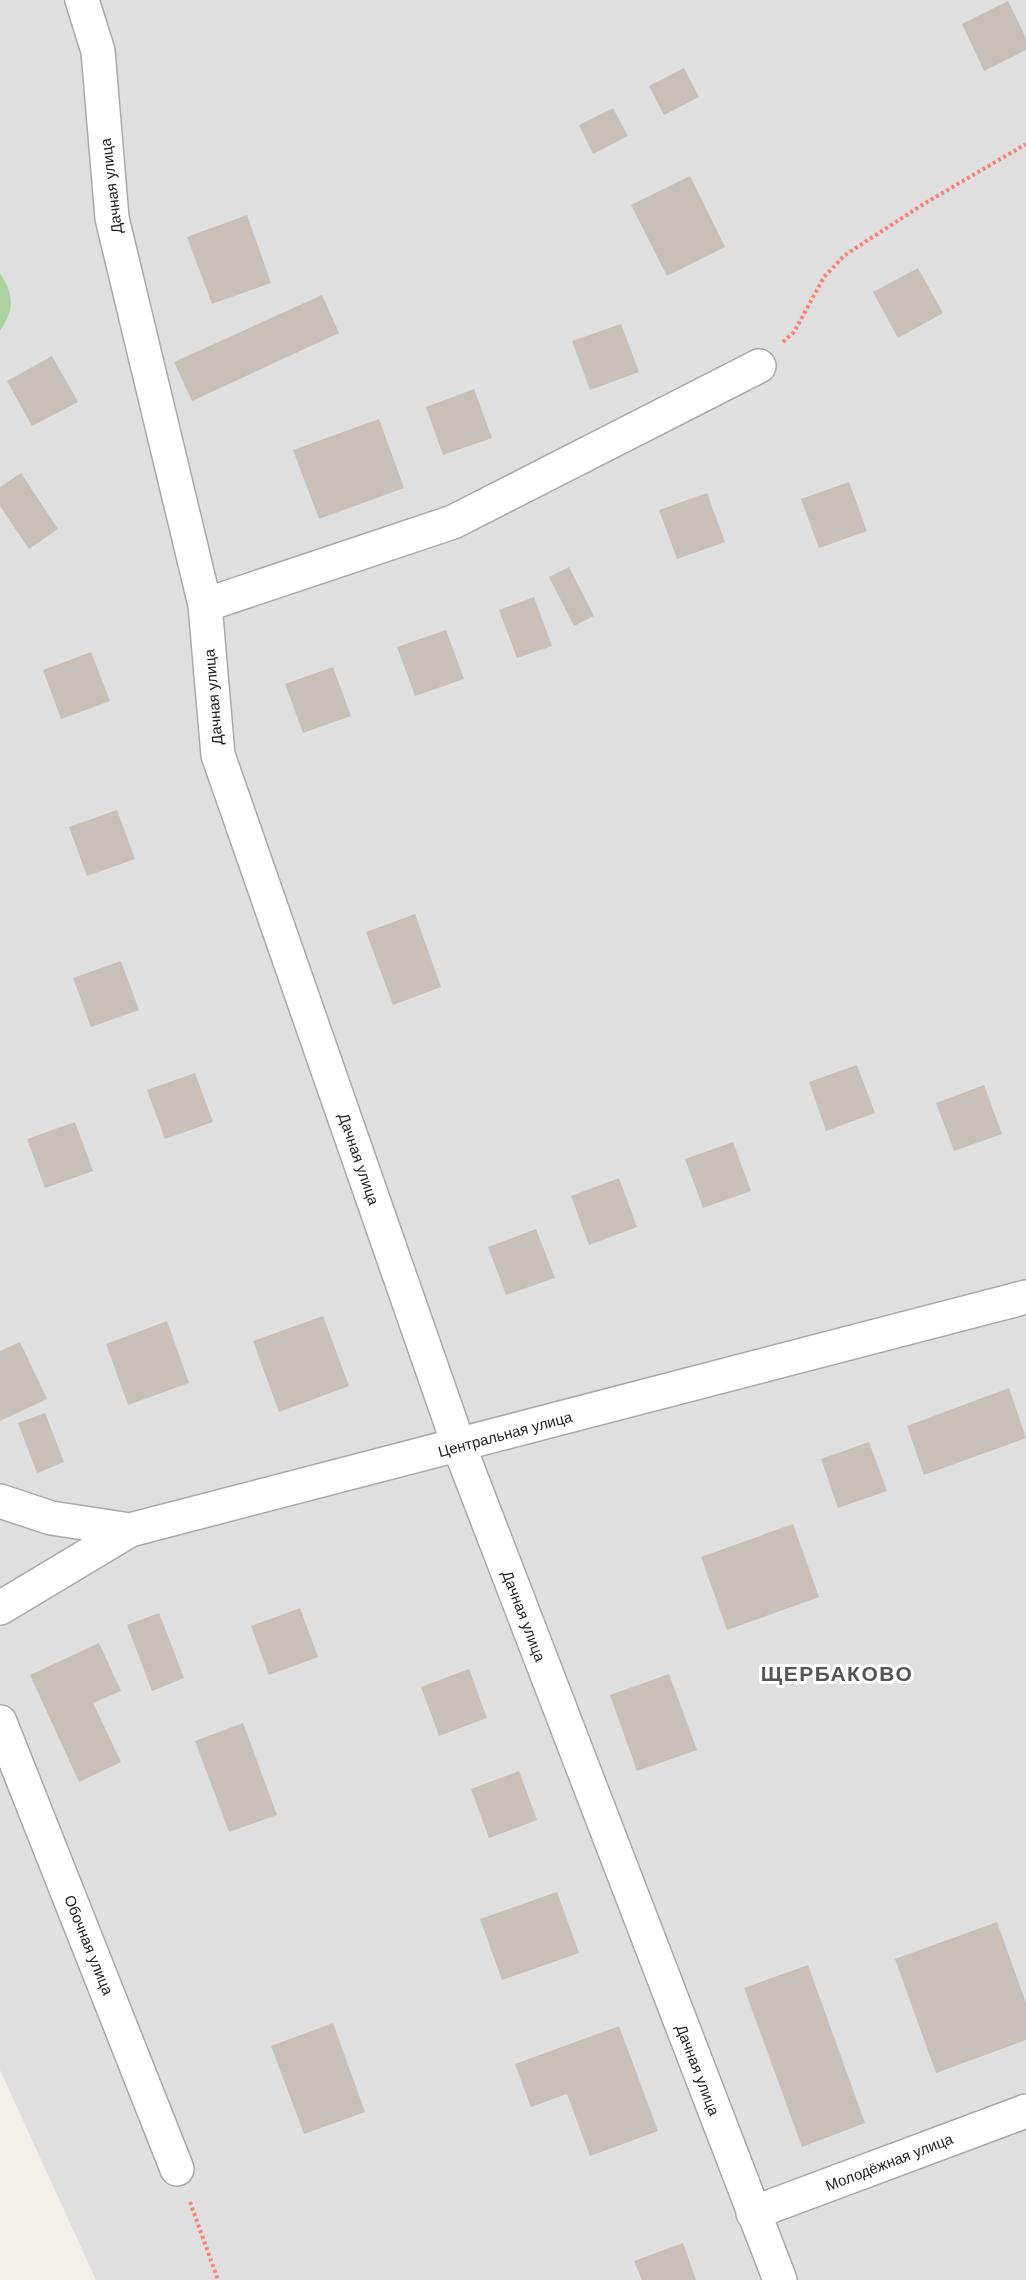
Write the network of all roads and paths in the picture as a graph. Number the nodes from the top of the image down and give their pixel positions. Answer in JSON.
{"nodes":[{"id":1,"x":82,"y":0,"type":"edge"},
{"id":2,"x":1026,"y":144,"type":"edge"},
{"id":3,"x":759,"y":366,"type":"joint"},
{"id":4,"x":205,"y":604,"type":"junction"},
{"id":5,"x":1026,"y":1297,"type":"edge"},
{"id":6,"x":459,"y":1446,"type":"junction"},
{"id":7,"x":0,"y":1501,"type":"edge"},
{"id":8,"x":130,"y":1530,"type":"junction"},
{"id":9,"x":0,"y":1608,"type":"edge"},
{"id":10,"x":0,"y":1722,"type":"edge"},
{"id":11,"x":1026,"y":2111,"type":"edge"},
{"id":12,"x":177,"y":2169,"type":"joint"},
{"id":13,"x":753,"y":2214,"type":"junction"},
{"id":14,"x":218,"y":2280,"type":"edge"},
{"id":15,"x":780,"y":2280,"type":"edge"}],
"edges":[{"from":1,"to":4,"type":"street","name":"Дачная улица"},
{"from":2,"to":3,"type":"path"},
{"from":3,"to":4,"type":"street"},
{"from":4,"to":6,"type":"street","name":"Дачная улица"},
{"from":5,"to":6,"type":"street","name":"Центральная улица"},
{"from":6,"to":8,"type":"street","name":"Центральная улица"},
{"from":6,"to":13,"type":"street","name":"Дачная улица"},
{"from":7,"to":8,"type":"street"},
{"from":8,"to":9,"type":"street","name":"Центральная улица"},
{"from":10,"to":12,"type":"street","name":"Обочная улица"},
{"from":11,"to":13,"type":"street","name":"Молодёжная улица"},
{"from":12,"to":14,"type":"path"},
{"from":13,"to":15,"type":"street","name":"Дачная улица"}]}
